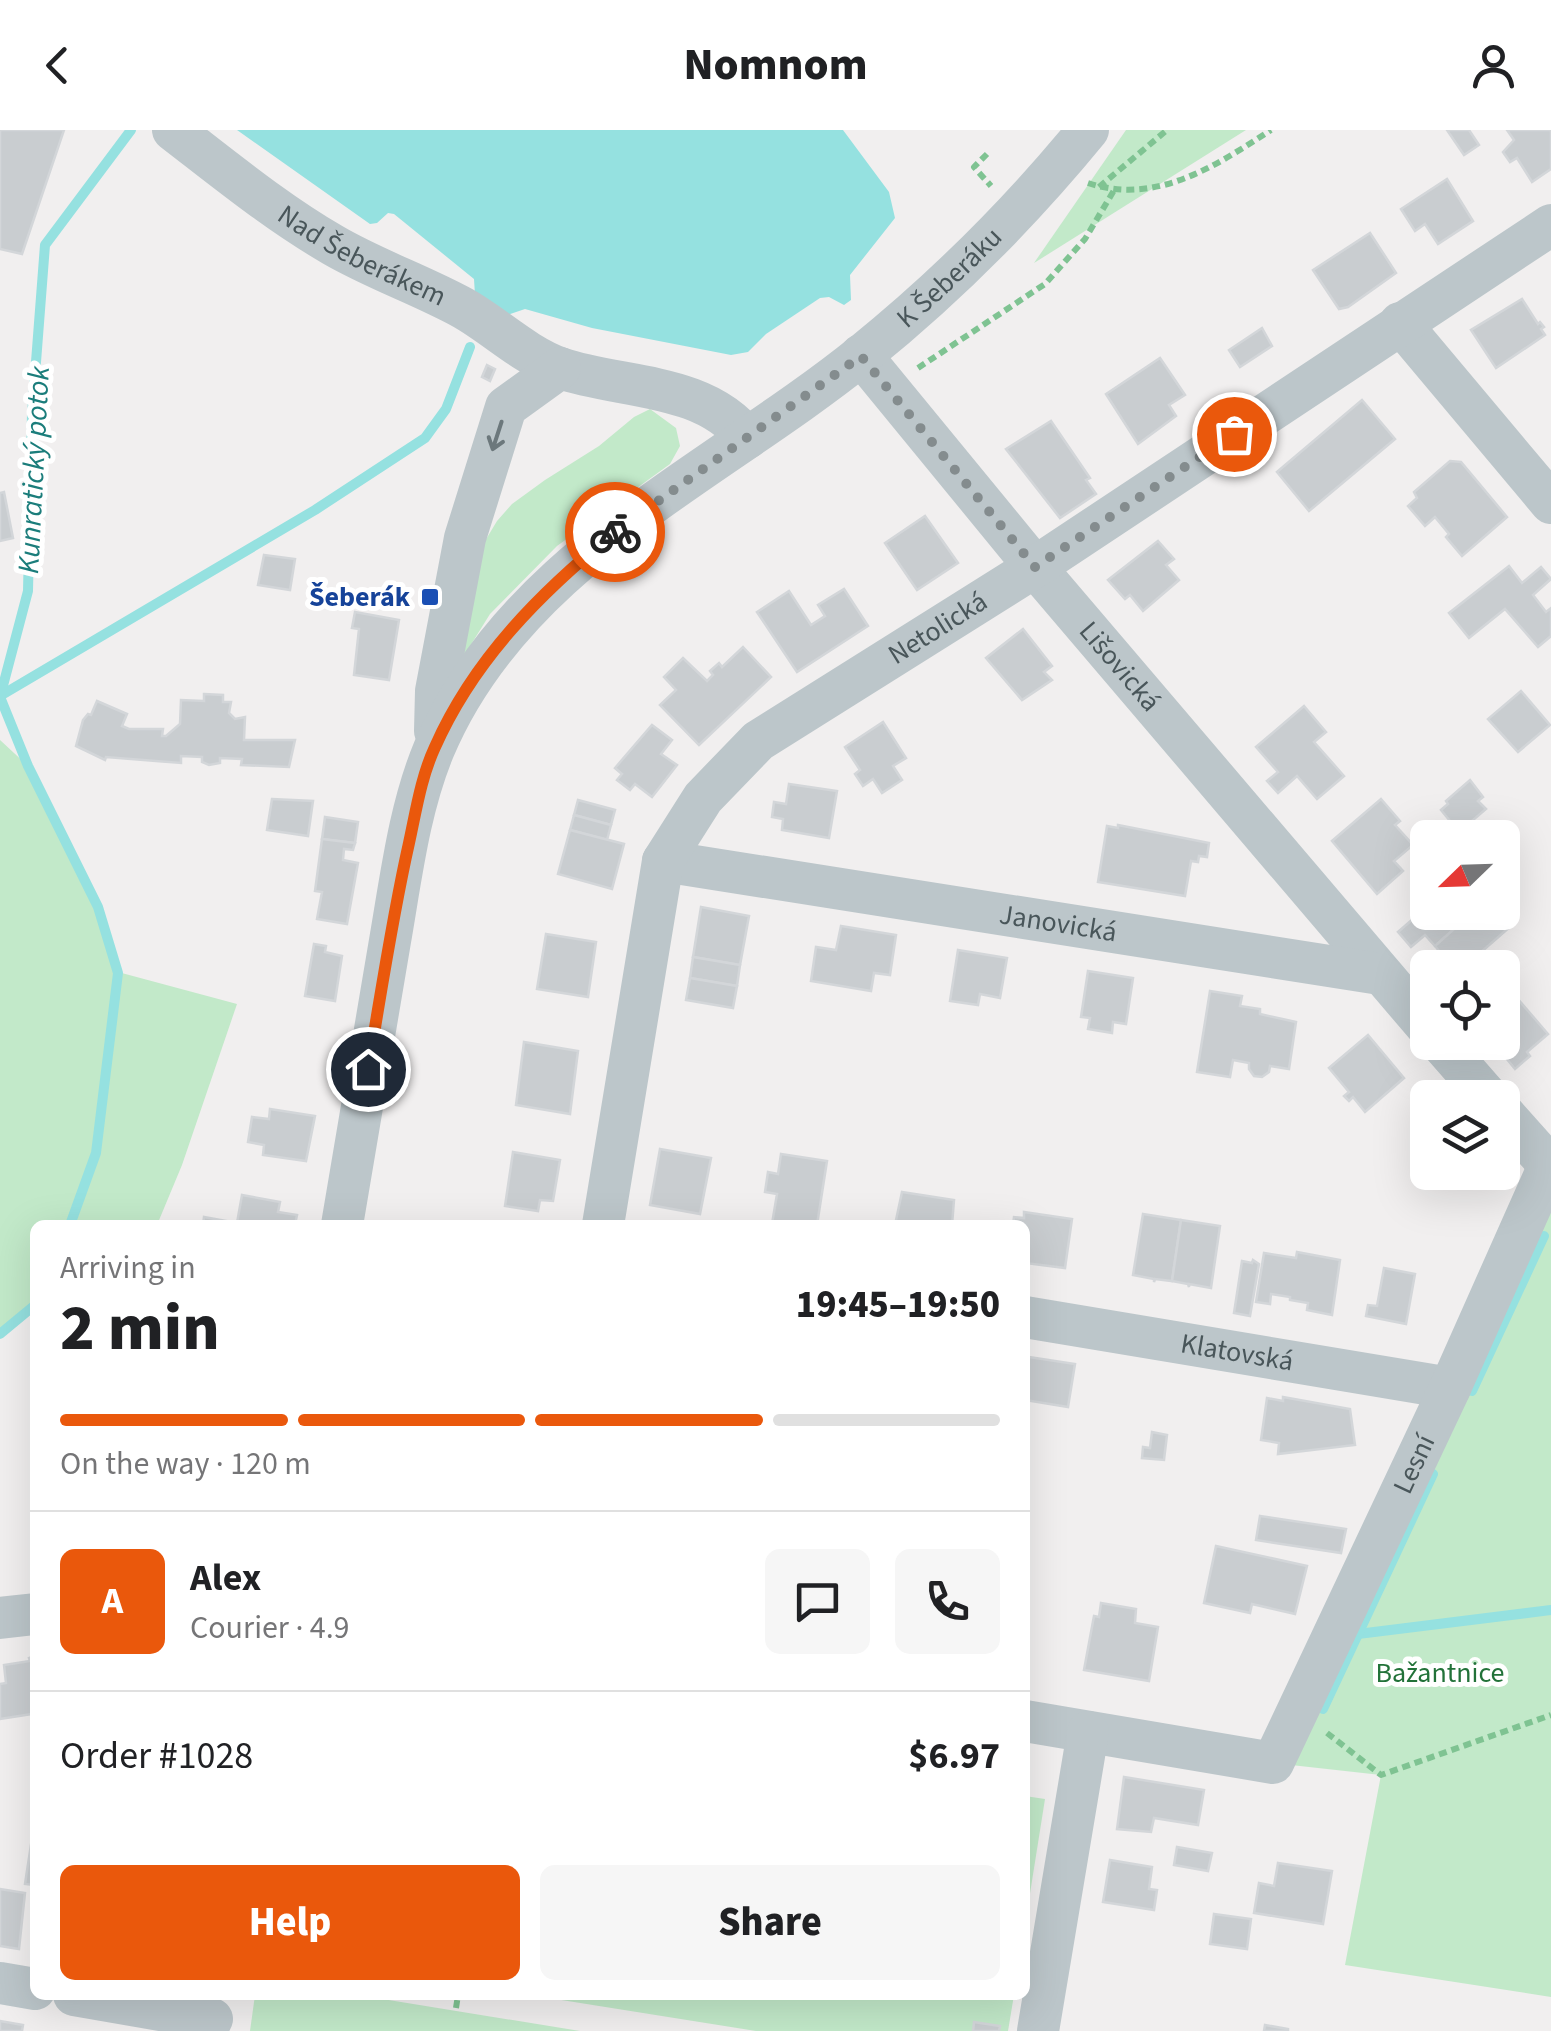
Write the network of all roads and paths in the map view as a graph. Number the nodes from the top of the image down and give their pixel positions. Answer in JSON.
{"nodes":[{"id":1,"x":173,"y":130,"type":"edge"},
{"id":2,"x":1088,"y":130,"type":"edge"},
{"id":3,"x":1167,"y":130,"type":"edge"},
{"id":4,"x":1271,"y":130,"type":"edge"},
{"id":5,"x":987,"y":154,"type":"dead end"},
{"id":6,"x":1054,"y":171,"type":"junction"},
{"id":7,"x":1099,"y":186,"type":"junction"},
{"id":8,"x":1116,"y":187,"type":"junction"},
{"id":9,"x":1000,"y":197,"type":"dead end"},
{"id":10,"x":1551,"y":226,"type":"edge"},
{"id":11,"x":1400,"y":323,"type":"junction"},
{"id":12,"x":861,"y":356,"type":"junction"},
{"id":13,"x":560,"y":368,"type":"junction"},
{"id":14,"x":888,"y":388,"type":"junction"},
{"id":15,"x":747,"y":438,"type":"junction"},
{"id":16,"x":1551,"y":503,"type":"edge"},
{"id":17,"x":1035,"y":567,"type":"junction"},
{"id":18,"x":434,"y":748,"type":"junction"},
{"id":19,"x":663,"y":861,"type":"junction"},
{"id":20,"x":1380,"y":974,"type":"junction"},
{"id":21,"x":1410,"y":1008,"type":"edge"},
{"id":22,"x":1456,"y":1060,"type":"edge"},
{"id":23,"x":1474,"y":1080,"type":"edge"},
{"id":24,"x":1520,"y":1131,"type":"edge"},
{"id":25,"x":1550,"y":1163,"type":"edge"},
{"id":26,"x":343,"y":1220,"type":"edge"},
{"id":27,"x":605,"y":1220,"type":"edge"},
{"id":28,"x":1030,"y":1318,"type":"edge"},
{"id":29,"x":1450,"y":1388,"type":"junction"},
{"id":30,"x":30,"y":1615,"type":"edge"},
{"id":31,"x":0,"y":1618,"type":"edge"},
{"id":32,"x":1551,"y":1715,"type":"edge"},
{"id":33,"x":1030,"y":1722,"type":"edge"},
{"id":34,"x":1316,"y":1725,"type":"dead end"},
{"id":35,"x":1088,"y":1732,"type":"junction"},
{"id":36,"x":0,"y":1983,"type":"edge"},
{"id":37,"x":30,"y":1987,"type":"edge"},
{"id":38,"x":108,"y":2000,"type":"edge"},
{"id":39,"x":457,"y":2000,"type":"edge"},
{"id":40,"x":456,"y":2008,"type":"dead end"},
{"id":41,"x":212,"y":2015,"type":"edge"},
{"id":42,"x":1038,"y":2031,"type":"edge"}],
"edges":[{"from":1,"to":13,"type":"street","name":"Nad Šeberákem"},
{"from":2,"to":6,"type":"street","name":"K Šeberáku"},
{"from":3,"to":7,"type":"path"},
{"from":4,"to":8,"type":"path"},
{"from":5,"to":9,"type":"path"},
{"from":6,"to":7,"type":"path"},
{"from":6,"to":12,"type":"street","name":"K Šeberáku"},
{"from":7,"to":8,"type":"path"},
{"from":8,"to":14,"type":"path"},
{"from":10,"to":11,"type":"street","name":"Netolická"},
{"from":11,"to":16,"type":"street"},
{"from":11,"to":17,"type":"street","name":"Netolická"},
{"from":12,"to":14,"type":"street","name":"Lišovická"},
{"from":12,"to":15,"type":"street","name":"K Šeberáku"},
{"from":13,"to":15,"type":"street"},
{"from":13,"to":18,"type":"street","one_way":true},
{"from":14,"to":17,"type":"street","name":"Lišovická"},
{"from":15,"to":18,"type":"street","name":"K Šeberáku"},
{"from":17,"to":19,"type":"street","name":"Netolická"},
{"from":17,"to":20,"type":"street","name":"Lišovická"},
{"from":18,"to":26,"type":"street","name":"K Šeberáku"},
{"from":19,"to":20,"type":"street","name":"Janovická"},
{"from":19,"to":27,"type":"street","name":"Netolická"},
{"from":20,"to":21,"type":"street"},
{"from":22,"to":23,"type":"street"},
{"from":24,"to":25,"type":"street"},
{"from":25,"to":29,"type":"street","name":"Lesní"},
{"from":28,"to":29,"type":"street","name":"Klatovská"},
{"from":29,"to":35,"type":"street","name":"Lesní"},
{"from":30,"to":31,"type":"street"},
{"from":32,"to":34,"type":"path"},
{"from":33,"to":35,"type":"street"},
{"from":35,"to":42,"type":"street"},
{"from":36,"to":37,"type":"street"},
{"from":38,"to":41,"type":"street"},
{"from":39,"to":40,"type":"path"}]}
